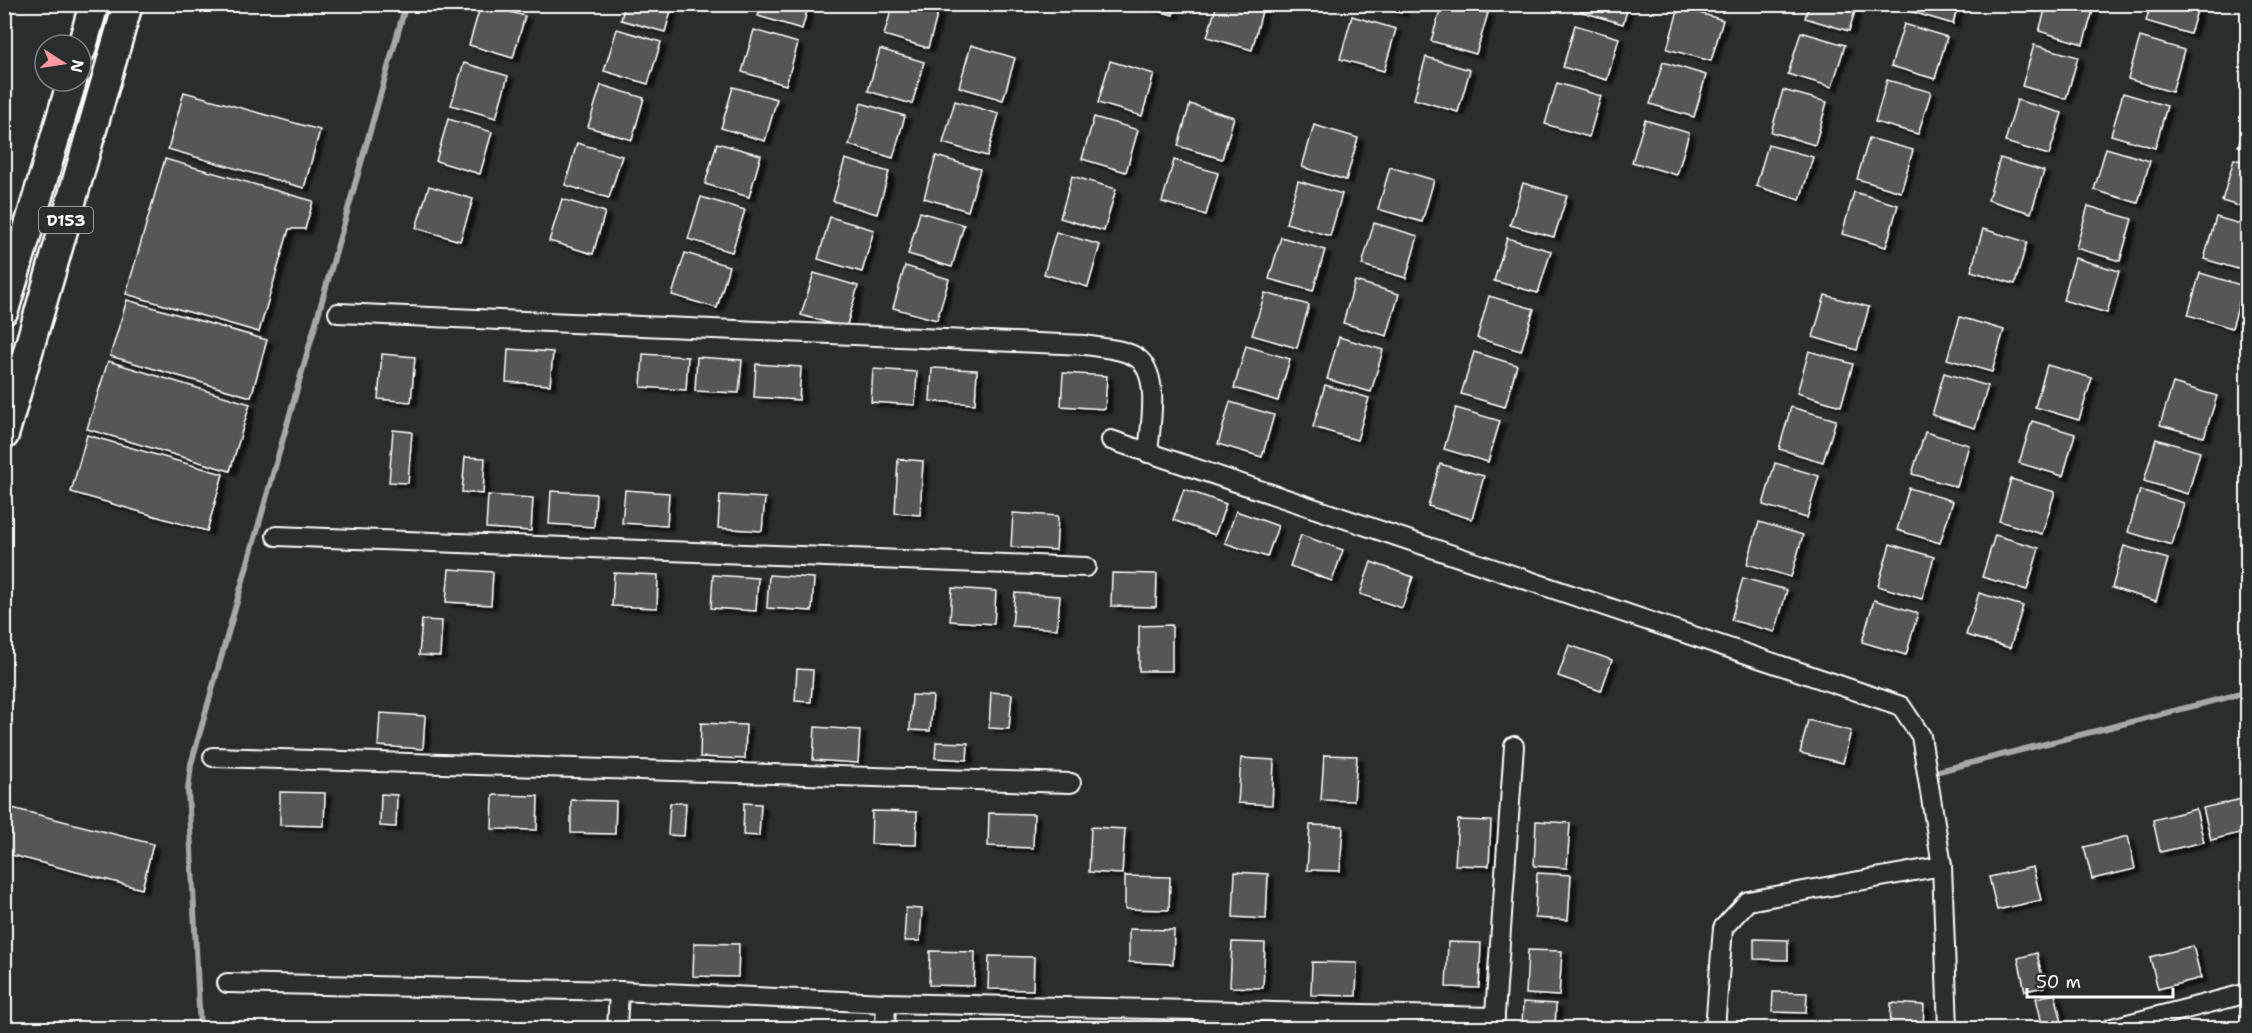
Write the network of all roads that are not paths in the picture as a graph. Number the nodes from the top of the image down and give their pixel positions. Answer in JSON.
{"nodes":[{"id":1,"x":94,"y":4,"type":"edge"},
{"id":2,"x":128,"y":4,"type":"edge"},
{"id":3,"x":86,"y":33,"type":"edge"},
{"id":4,"x":68,"y":93,"type":"edge"},
{"id":5,"x":4,"y":310,"type":"edge"},
{"id":6,"x":338,"y":314,"type":"dead end"},
{"id":7,"x":4,"y":435,"type":"edge"},
{"id":8,"x":1111,"y":440,"type":"dead end"},
{"id":9,"x":1148,"y":453,"type":"junction"},
{"id":10,"x":276,"y":536,"type":"dead end"},
{"id":11,"x":1086,"y":567,"type":"dead end"},
{"id":12,"x":1514,"y":746,"type":"dead end"},
{"id":13,"x":213,"y":757,"type":"dead end"},
{"id":14,"x":1071,"y":783,"type":"dead end"},
{"id":15,"x":1942,"y":866,"type":"junction"},
{"id":16,"x":227,"y":983,"type":"dead end"},
{"id":17,"x":619,"y":991,"type":"junction"},
{"id":18,"x":2247,"y":993,"type":"edge"},
{"id":19,"x":886,"y":1003,"type":"junction"},
{"id":20,"x":1208,"y":1020,"type":"edge"},
{"id":21,"x":1494,"y":1023,"type":"edge"},
{"id":22,"x":617,"y":1029,"type":"edge"},
{"id":23,"x":885,"y":1029,"type":"edge"},
{"id":24,"x":1715,"y":1029,"type":"edge"},
{"id":25,"x":1948,"y":1029,"type":"edge"},
{"id":26,"x":2112,"y":1029,"type":"edge"}],
"edges":[{"from":1,"to":3,"type":"main road"},
{"from":2,"to":7,"type":"main road","number":"D153"},
{"from":4,"to":5,"type":"main road","number":"D153"},
{"from":6,"to":9,"type":"street"},
{"from":8,"to":9,"type":"street"},
{"from":9,"to":15,"type":"street"},
{"from":10,"to":11,"type":"street"},
{"from":12,"to":21,"type":"street"},
{"from":13,"to":14,"type":"street"},
{"from":15,"to":24,"type":"street"},
{"from":15,"to":25,"type":"street"},
{"from":16,"to":17,"type":"street"},
{"from":17,"to":19,"type":"street"},
{"from":17,"to":22,"type":"street"},
{"from":18,"to":26,"type":"street"},
{"from":19,"to":20,"type":"street"},
{"from":19,"to":23,"type":"street"},
{"from":20,"to":21,"type":"street"}]}
